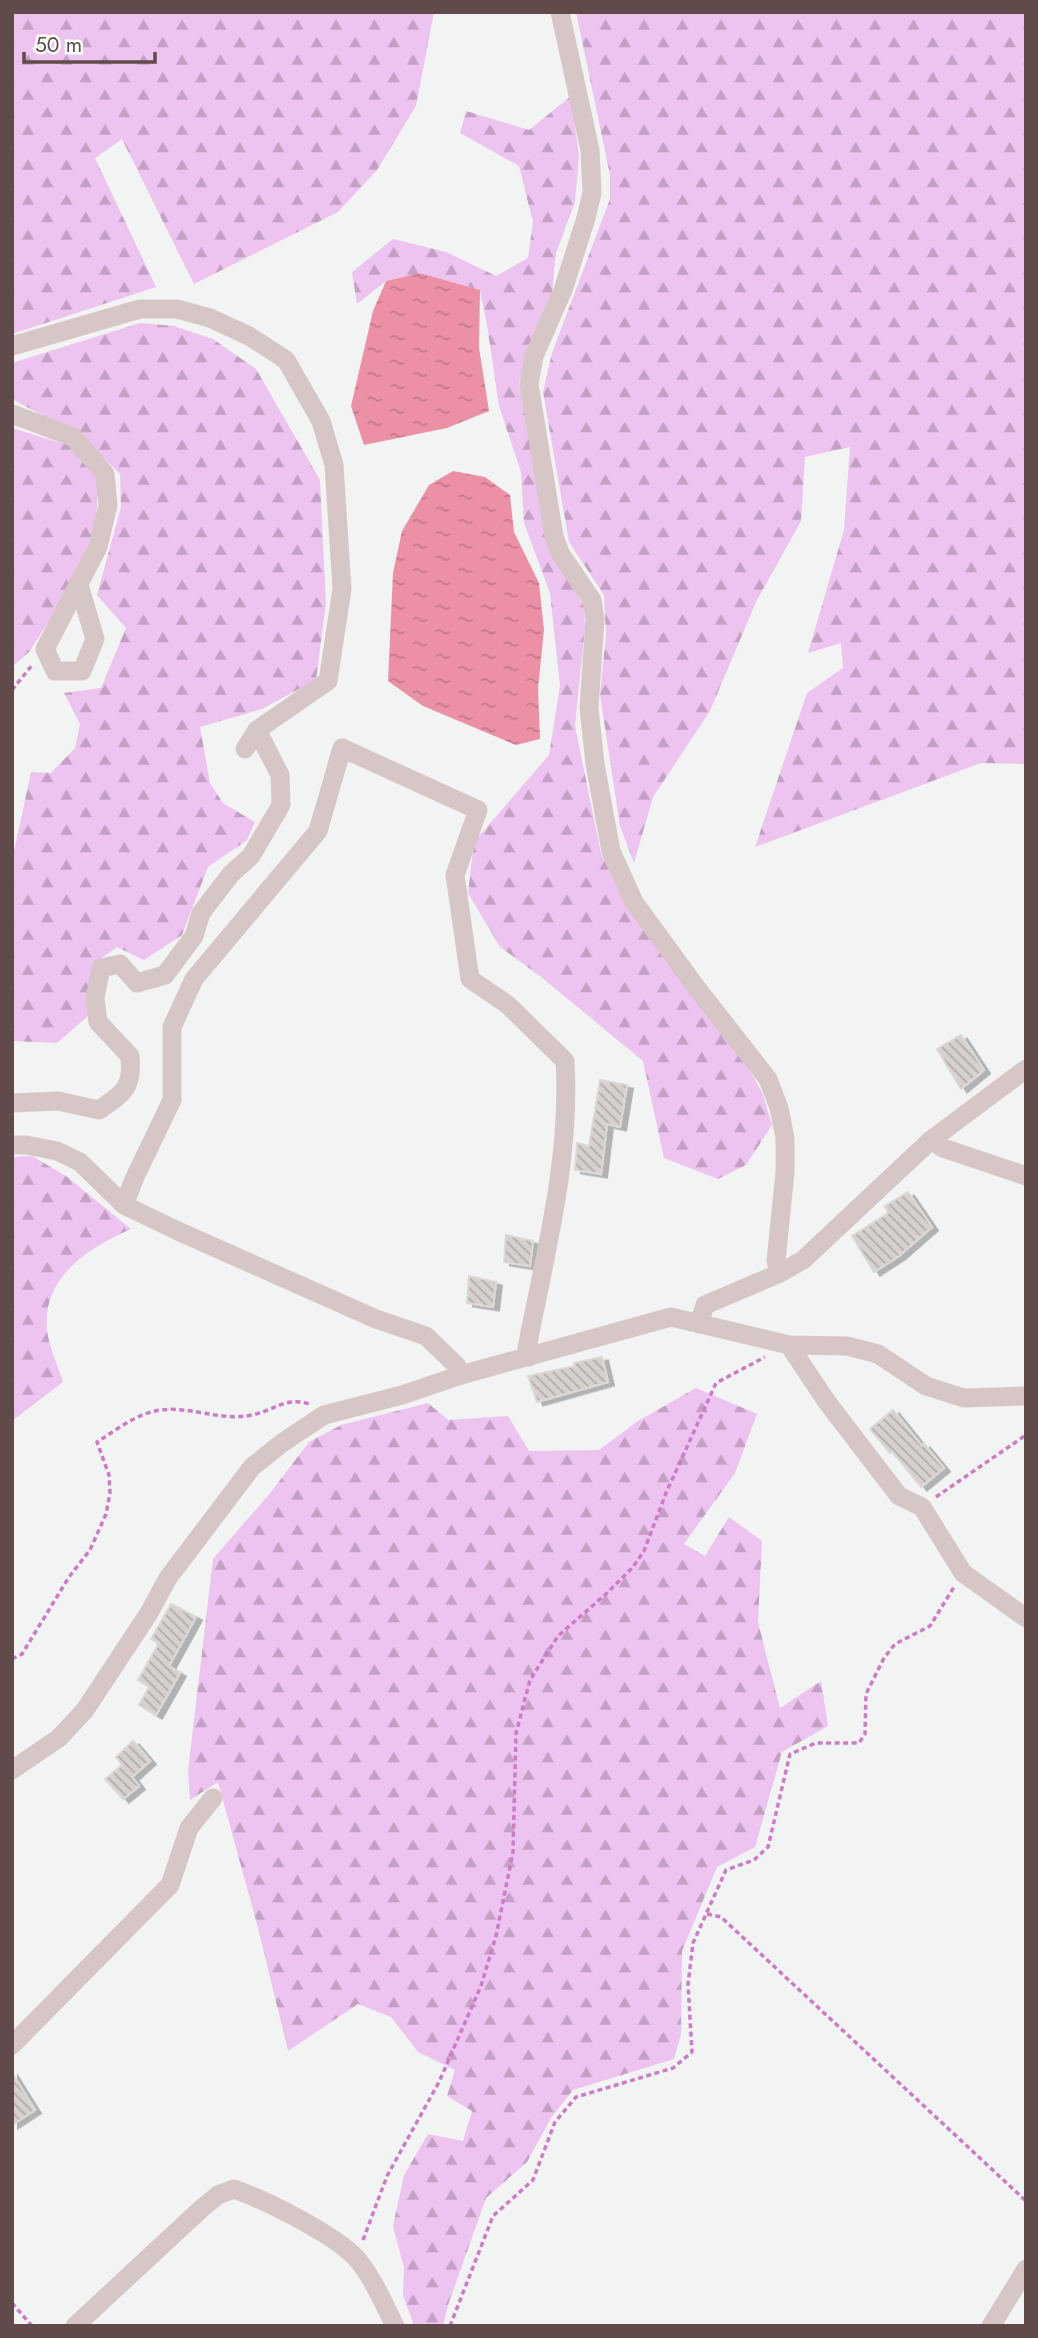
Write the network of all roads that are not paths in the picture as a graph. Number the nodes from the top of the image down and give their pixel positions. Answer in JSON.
{"nodes":[{"id":1,"x":559,"y":12,"type":"edge"},
{"id":2,"x":12,"y":345,"type":"edge"},
{"id":3,"x":12,"y":414,"type":"edge"},
{"id":4,"x":79,"y":584,"type":"junction"},
{"id":5,"x":257,"y":730,"type":"junction"},
{"id":6,"x":245,"y":749,"type":"dead end"},
{"id":7,"x":1026,"y":1069,"type":"edge"},
{"id":8,"x":12,"y":1103,"type":"edge"},
{"id":9,"x":931,"y":1140,"type":"junction"},
{"id":10,"x":12,"y":1145,"type":"edge"},
{"id":11,"x":1026,"y":1177,"type":"edge"},
{"id":12,"x":124,"y":1205,"type":"junction"},
{"id":13,"x":780,"y":1273,"type":"junction"},
{"id":14,"x":699,"y":1324,"type":"junction"},
{"id":15,"x":789,"y":1345,"type":"junction"},
{"id":16,"x":530,"y":1357,"type":"junction"},
{"id":17,"x":461,"y":1376,"type":"junction"},
{"id":18,"x":1026,"y":1396,"type":"edge"},
{"id":19,"x":1026,"y":1618,"type":"edge"},
{"id":20,"x":12,"y":1770,"type":"edge"},
{"id":21,"x":213,"y":1798,"type":"dead end"},
{"id":22,"x":12,"y":2045,"type":"edge"},
{"id":23,"x":1026,"y":2269,"type":"edge"},
{"id":24,"x":75,"y":2326,"type":"edge"},
{"id":25,"x":395,"y":2326,"type":"edge"},
{"id":26,"x":990,"y":2326,"type":"edge"}],
"edges":[{"from":1,"to":13,"type":"street"},
{"from":2,"to":5,"type":"street"},
{"from":3,"to":4,"type":"street"},
{"from":4,"to":4,"type":"street"},
{"from":5,"to":6,"type":"street"},
{"from":5,"to":8,"type":"street"},
{"from":7,"to":9,"type":"street"},
{"from":9,"to":11,"type":"street"},
{"from":9,"to":13,"type":"street"},
{"from":10,"to":12,"type":"street"},
{"from":12,"to":16,"type":"street"},
{"from":12,"to":17,"type":"street"},
{"from":13,"to":14,"type":"street"},
{"from":14,"to":15,"type":"street"},
{"from":14,"to":16,"type":"street"},
{"from":15,"to":18,"type":"street"},
{"from":15,"to":19,"type":"street"},
{"from":16,"to":17,"type":"street"},
{"from":17,"to":20,"type":"street"},
{"from":21,"to":22,"type":"street"},
{"from":23,"to":26,"type":"street"},
{"from":24,"to":25,"type":"street"}]}
